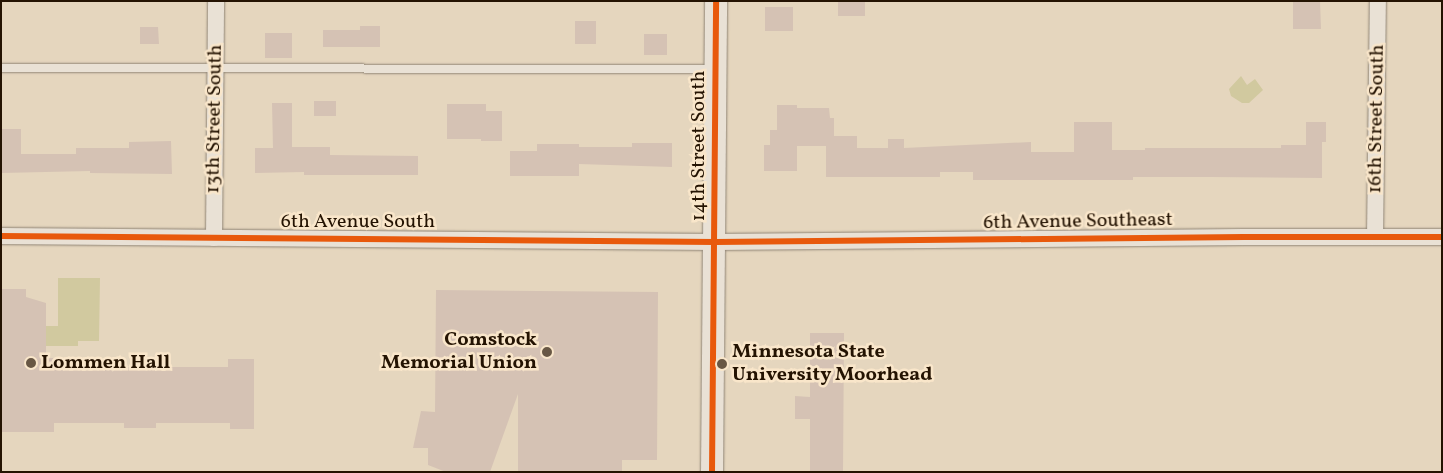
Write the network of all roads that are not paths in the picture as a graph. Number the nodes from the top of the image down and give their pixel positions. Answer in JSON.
{"nodes":[{"id":1,"x":216,"y":1,"type":"edge"},
{"id":2,"x":716,"y":1,"type":"edge"},
{"id":3,"x":1378,"y":1,"type":"edge"},
{"id":4,"x":1,"y":68,"type":"edge"},
{"id":5,"x":215,"y":69,"type":"junction"},
{"id":6,"x":716,"y":69,"type":"junction"},
{"id":7,"x":1,"y":236,"type":"edge"},
{"id":8,"x":1375,"y":237,"type":"junction"},
{"id":9,"x":1442,"y":237,"type":"edge"},
{"id":10,"x":214,"y":238,"type":"junction"},
{"id":11,"x":715,"y":242,"type":"junction"},
{"id":12,"x":712,"y":472,"type":"edge"}],
"edges":[{"from":1,"to":5,"type":"street","name":"13th Street South"},
{"from":2,"to":6,"type":"street","name":"14th Street South"},
{"from":3,"to":8,"type":"street","name":"16th Street South"},
{"from":4,"to":5,"type":"lane"},
{"from":5,"to":6,"type":"lane"},
{"from":5,"to":10,"type":"street","name":"13th Street South"},
{"from":6,"to":11,"type":"street","name":"14th Street South"},
{"from":7,"to":10,"type":"street","name":"6th Avenue South"},
{"from":8,"to":9,"type":"street","name":"6th Avenue Southeast"},
{"from":8,"to":11,"type":"street","name":"6th Avenue Southeast"},
{"from":10,"to":11,"type":"street","name":"6th Avenue South"},
{"from":11,"to":12,"type":"street","name":"14th Street South"}]}
